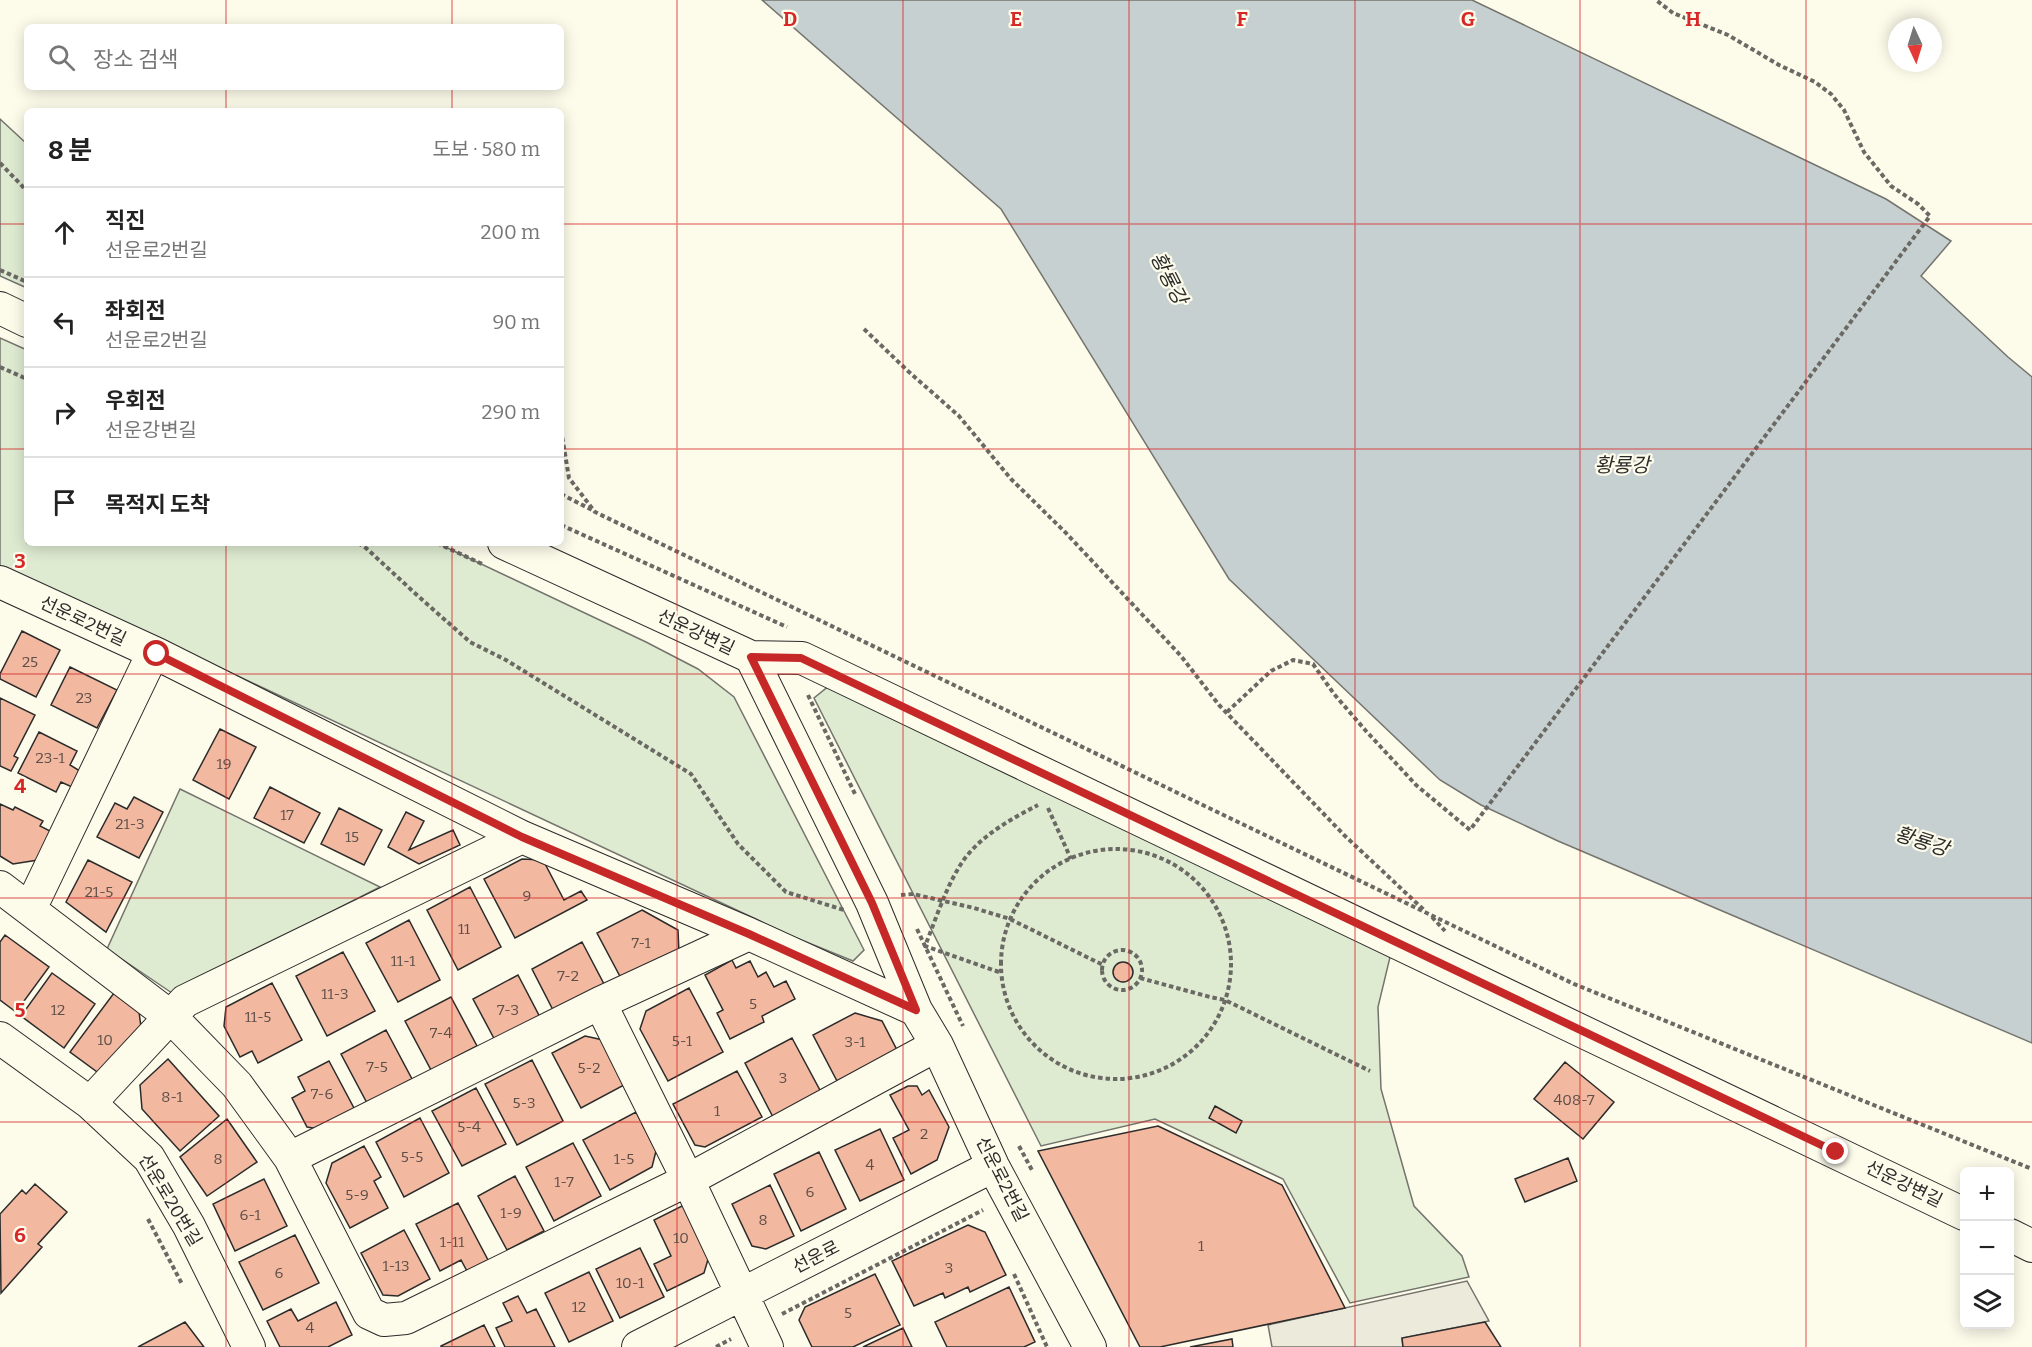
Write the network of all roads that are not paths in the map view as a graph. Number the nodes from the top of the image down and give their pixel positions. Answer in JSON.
{"nodes":[{"id":1,"x":0,"y":308,"type":"edge"},
{"id":2,"x":24,"y":320,"type":"edge"},
{"id":3,"x":497,"y":555,"type":"edge"},
{"id":4,"x":2,"y":588,"type":"edge"},
{"id":5,"x":153,"y":653,"type":"junction"},
{"id":6,"x":751,"y":657,"type":"junction"},
{"id":7,"x":522,"y":837,"type":"junction"},
{"id":8,"x":0,"y":887,"type":"edge"},
{"id":9,"x":30,"y":909,"type":"junction"},
{"id":10,"x":749,"y":934,"type":"junction"},
{"id":11,"x":600,"y":1003,"type":"junction"},
{"id":12,"x":916,"y":1010,"type":"junction"},
{"id":13,"x":171,"y":1017,"type":"junction"},
{"id":14,"x":0,"y":1038,"type":"edge"},
{"id":15,"x":937,"y":1045,"type":"junction"},
{"id":16,"x":90,"y":1103,"type":"junction"},
{"id":17,"x":290,"y":1158,"type":"junction"},
{"id":18,"x":993,"y":1166,"type":"junction"},
{"id":19,"x":688,"y":1180,"type":"junction"},
{"id":20,"x":1960,"y":1212,"type":"edge"},
{"id":21,"x":2014,"y":1237,"type":"edge"},
{"id":22,"x":2032,"y":1246,"type":"edge"},
{"id":23,"x":743,"y":1294,"type":"junction"},
{"id":24,"x":753,"y":1341,"type":"edge"},
{"id":25,"x":249,"y":1347,"type":"edge"},
{"id":26,"x":638,"y":1347,"type":"edge"},
{"id":27,"x":1090,"y":1347,"type":"edge"}],
"edges":[{"from":1,"to":2,"type":"street"},
{"from":3,"to":6,"type":"street","name":"선운강변길"},
{"from":4,"to":5,"type":"street","name":"선운로2번길"},
{"from":5,"to":7,"type":"street","name":"선운로2번길"},
{"from":5,"to":9,"type":"street"},
{"from":6,"to":12,"type":"street","name":"선운로2번길"},
{"from":6,"to":20,"type":"street","name":"선운강변길"},
{"from":7,"to":10,"type":"street","name":"선운로2번길"},
{"from":7,"to":13,"type":"street"},
{"from":8,"to":9,"type":"street"},
{"from":9,"to":13,"type":"street"},
{"from":10,"to":11,"type":"street"},
{"from":10,"to":12,"type":"street","name":"선운로2번길"},
{"from":11,"to":17,"type":"street"},
{"from":11,"to":19,"type":"street"},
{"from":12,"to":15,"type":"street","name":"선운로2번길"},
{"from":13,"to":16,"type":"street"},
{"from":13,"to":17,"type":"street"},
{"from":14,"to":16,"type":"street","name":"선운로20번길"},
{"from":15,"to":18,"type":"street","name":"선운로2번길"},
{"from":15,"to":19,"type":"street"},
{"from":16,"to":25,"type":"street","name":"선운로20번길"},
{"from":17,"to":19,"type":"street"},
{"from":18,"to":23,"type":"street","name":"선운로"},
{"from":18,"to":27,"type":"street","name":"선운로2번길"},
{"from":19,"to":23,"type":"street"},
{"from":21,"to":22,"type":"street"},
{"from":23,"to":24,"type":"street"},
{"from":23,"to":26,"type":"street","name":"선운로"}]}
